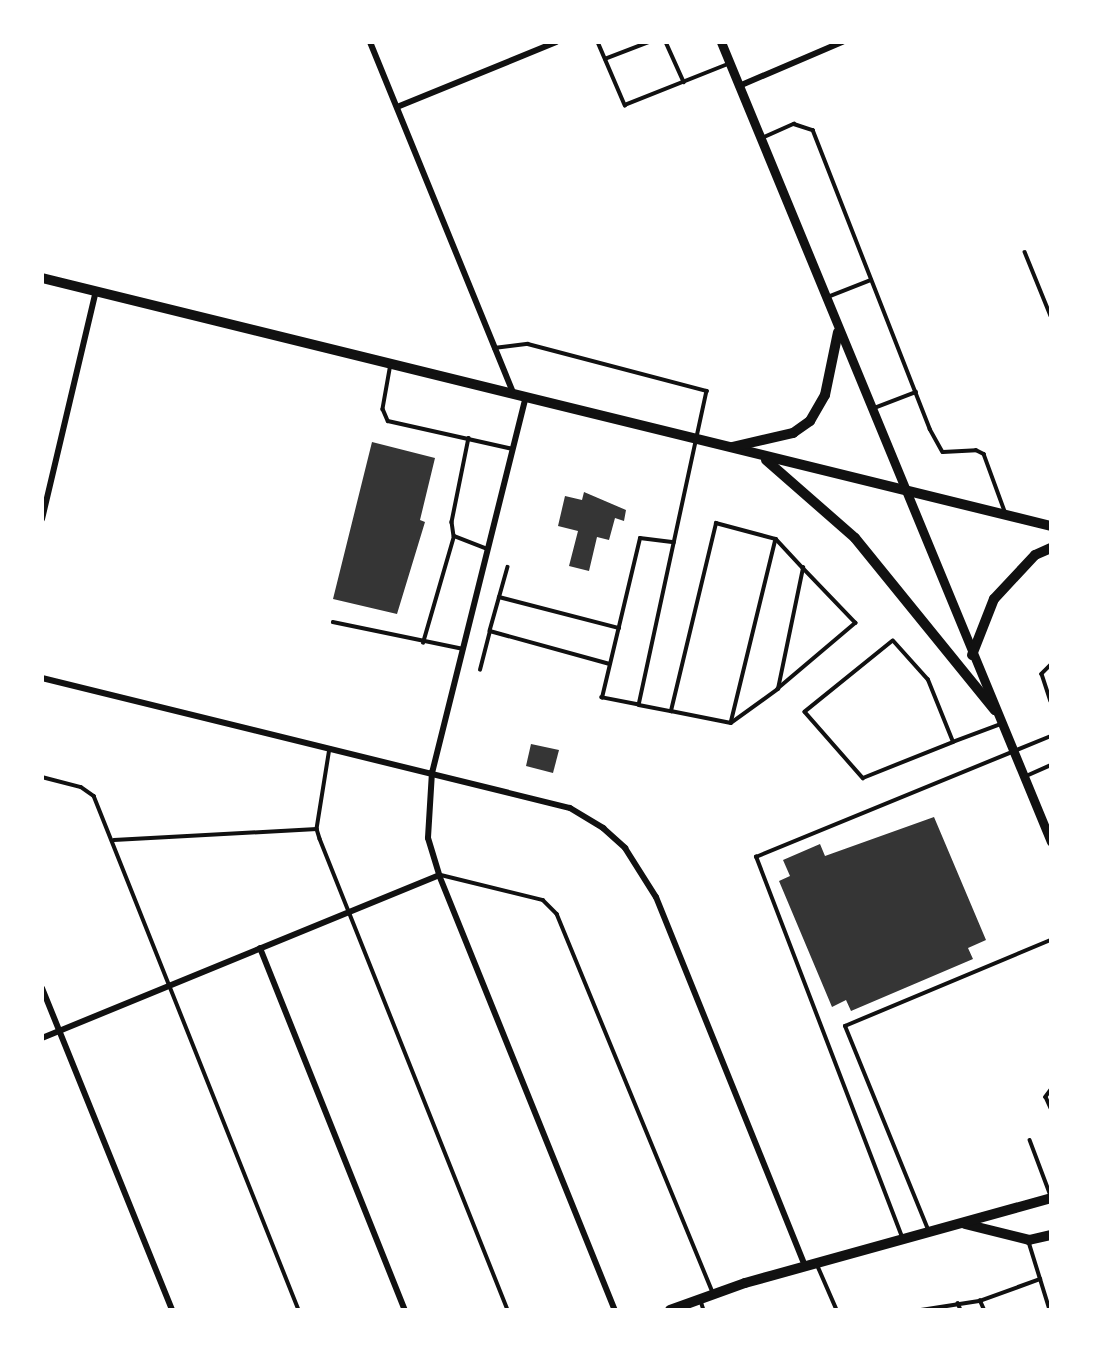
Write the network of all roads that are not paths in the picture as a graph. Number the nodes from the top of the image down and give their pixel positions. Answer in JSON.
{"nodes":[{"id":1,"x":370,"y":42,"type":"edge"},
{"id":2,"x":556,"y":42,"type":"edge"},
{"id":3,"x":598,"y":42,"type":"edge"},
{"id":4,"x":649,"y":42,"type":"edge"},
{"id":5,"x":667,"y":42,"type":"edge"},
{"id":6,"x":721,"y":42,"type":"edge"},
{"id":7,"x":842,"y":42,"type":"edge"},
{"id":8,"x":605,"y":59,"type":"junction"},
{"id":9,"x":729,"y":63,"type":"junction"},
{"id":10,"x":684,"y":82,"type":"junction"},
{"id":11,"x":739,"y":86,"type":"junction"},
{"id":12,"x":397,"y":107,"type":"junction"},
{"id":13,"x":760,"y":139,"type":"junction"},
{"id":14,"x":1025,"y":252,"type":"dead end"},
{"id":15,"x":42,"y":278,"type":"edge"},
{"id":16,"x":871,"y":280,"type":"junction"},
{"id":17,"x":96,"y":291,"type":"junction"},
{"id":18,"x":824,"y":298,"type":"junction"},
{"id":19,"x":1051,"y":316,"type":"edge"},
{"id":20,"x":838,"y":332,"type":"junction"},
{"id":21,"x":494,"y":348,"type":"junction"},
{"id":22,"x":391,"y":363,"type":"junction"},
{"id":23,"x":916,"y":392,"type":"junction"},
{"id":24,"x":513,"y":393,"type":"junction"},
{"id":25,"x":526,"y":396,"type":"junction"},
{"id":26,"x":870,"y":409,"type":"junction"},
{"id":27,"x":469,"y":438,"type":"junction"},
{"id":28,"x":696,"y":438,"type":"junction"},
{"id":29,"x":732,"y":447,"type":"junction"},
{"id":30,"x":513,"y":449,"type":"junction"},
{"id":31,"x":763,"y":457,"type":"junction"},
{"id":32,"x":904,"y":490,"type":"junction"},
{"id":33,"x":1007,"y":516,"type":"junction"},
{"id":34,"x":42,"y":519,"type":"edge"},
{"id":35,"x":1051,"y":526,"type":"edge"},
{"id":36,"x":454,"y":536,"type":"junction"},
{"id":37,"x":776,"y":538,"type":"junction"},
{"id":38,"x":674,"y":542,"type":"junction"},
{"id":39,"x":1051,"y":548,"type":"edge"},
{"id":40,"x":488,"y":549,"type":"junction"},
{"id":41,"x":508,"y":567,"type":"dead end"},
{"id":42,"x":803,"y":568,"type":"junction"},
{"id":43,"x":499,"y":597,"type":"junction"},
{"id":44,"x":332,"y":622,"type":"dead end"},
{"id":45,"x":619,"y":628,"type":"junction"},
{"id":46,"x":490,"y":631,"type":"junction"},
{"id":47,"x":423,"y":643,"type":"junction"},
{"id":48,"x":463,"y":649,"type":"junction"},
{"id":49,"x":972,"y":655,"type":"junction"},
{"id":50,"x":610,"y":664,"type":"junction"},
{"id":51,"x":1051,"y":665,"type":"edge"},
{"id":52,"x":480,"y":670,"type":"dead end"},
{"id":53,"x":42,"y":678,"type":"edge"},
{"id":54,"x":778,"y":689,"type":"junction"},
{"id":55,"x":1051,"y":701,"type":"edge"},
{"id":56,"x":639,"y":705,"type":"junction"},
{"id":57,"x":995,"y":710,"type":"junction"},
{"id":58,"x":671,"y":711,"type":"junction"},
{"id":59,"x":731,"y":723,"type":"junction"},
{"id":60,"x":1001,"y":724,"type":"junction"},
{"id":61,"x":1051,"y":736,"type":"edge"},
{"id":62,"x":953,"y":743,"type":"junction"},
{"id":63,"x":330,"y":748,"type":"junction"},
{"id":64,"x":1013,"y":752,"type":"junction"},
{"id":65,"x":1051,"y":765,"type":"edge"},
{"id":66,"x":432,"y":772,"type":"junction"},
{"id":67,"x":42,"y":776,"type":"edge"},
{"id":68,"x":1023,"y":777,"type":"junction"},
{"id":69,"x":317,"y":829,"type":"junction"},
{"id":70,"x":114,"y":840,"type":"junction"},
{"id":71,"x":1051,"y":842,"type":"edge"},
{"id":72,"x":439,"y":874,"type":"junction"},
{"id":73,"x":348,"y":912,"type":"junction"},
{"id":74,"x":1051,"y":940,"type":"edge"},
{"id":75,"x":260,"y":948,"type":"junction"},
{"id":76,"x":169,"y":986,"type":"junction"},
{"id":77,"x":42,"y":988,"type":"edge"},
{"id":78,"x":60,"y":1032,"type":"junction"},
{"id":79,"x":42,"y":1038,"type":"edge"},
{"id":80,"x":1051,"y":1090,"type":"edge"},
{"id":81,"x":1051,"y":1108,"type":"edge"},
{"id":82,"x":1030,"y":1140,"type":"dead end"},
{"id":83,"x":1051,"y":1197,"type":"edge"},
{"id":84,"x":964,"y":1224,"type":"junction"},
{"id":85,"x":929,"y":1233,"type":"junction"},
{"id":86,"x":1051,"y":1235,"type":"edge"},
{"id":87,"x":904,"y":1240,"type":"junction"},
{"id":88,"x":1029,"y":1240,"type":"junction"},
{"id":89,"x":817,"y":1263,"type":"junction"},
{"id":90,"x":805,"y":1266,"type":"junction"},
{"id":91,"x":1040,"y":1279,"type":"junction"},
{"id":92,"x":713,"y":1294,"type":"junction"},
{"id":93,"x":700,"y":1299,"type":"junction"},
{"id":94,"x":1049,"y":1300,"type":"edge"},
{"id":95,"x":980,"y":1301,"type":"junction"},
{"id":96,"x":958,"y":1303,"type":"junction"},
{"id":97,"x":946,"y":1304,"type":"junction"},
{"id":98,"x":674,"y":1309,"type":"edge"},
{"id":99,"x":172,"y":1310,"type":"edge"},
{"id":100,"x":299,"y":1310,"type":"edge"},
{"id":101,"x":405,"y":1310,"type":"edge"},
{"id":102,"x":508,"y":1310,"type":"edge"},
{"id":103,"x":615,"y":1310,"type":"edge"},
{"id":104,"x":704,"y":1310,"type":"edge"},
{"id":105,"x":837,"y":1310,"type":"edge"},
{"id":106,"x":921,"y":1310,"type":"edge"},
{"id":107,"x":949,"y":1310,"type":"edge"},
{"id":108,"x":961,"y":1310,"type":"edge"},
{"id":109,"x":984,"y":1310,"type":"edge"},
{"id":110,"x":1050,"y":1310,"type":"edge"}],
"edges":[{"from":1,"to":12,"type":"street"},
{"from":2,"to":12,"type":"street"},
{"from":3,"to":8,"type":"lane"},
{"from":4,"to":8,"type":"lane"},
{"from":5,"to":10,"type":"lane"},
{"from":6,"to":9,"type":"main road"},
{"from":7,"to":11,"type":"street"},
{"from":8,"to":10,"type":"lane"},
{"from":9,"to":10,"type":"lane"},
{"from":9,"to":11,"type":"main road"},
{"from":11,"to":13,"type":"main road"},
{"from":12,"to":21,"type":"street"},
{"from":13,"to":16,"type":"lane"},
{"from":13,"to":18,"type":"main road"},
{"from":14,"to":19,"type":"lane"},
{"from":15,"to":17,"type":"main road"},
{"from":16,"to":18,"type":"lane"},
{"from":16,"to":23,"type":"lane"},
{"from":17,"to":22,"type":"main road"},
{"from":17,"to":34,"type":"street"},
{"from":18,"to":20,"type":"main road"},
{"from":20,"to":26,"type":"main road"},
{"from":20,"to":29,"type":"main road"},
{"from":21,"to":24,"type":"street"},
{"from":21,"to":28,"type":"lane"},
{"from":22,"to":24,"type":"main road"},
{"from":22,"to":27,"type":"lane"},
{"from":23,"to":26,"type":"lane"},
{"from":23,"to":33,"type":"lane"},
{"from":24,"to":25,"type":"main road"},
{"from":25,"to":28,"type":"main road"},
{"from":25,"to":30,"type":"street"},
{"from":26,"to":32,"type":"main road"},
{"from":27,"to":30,"type":"lane"},
{"from":27,"to":36,"type":"lane"},
{"from":28,"to":29,"type":"main road"},
{"from":28,"to":38,"type":"lane"},
{"from":29,"to":31,"type":"main road"},
{"from":30,"to":40,"type":"street"},
{"from":31,"to":32,"type":"main road"},
{"from":31,"to":57,"type":"main road"},
{"from":32,"to":33,"type":"main road"},
{"from":32,"to":49,"type":"main road"},
{"from":33,"to":35,"type":"main road"},
{"from":36,"to":40,"type":"lane"},
{"from":36,"to":47,"type":"lane"},
{"from":37,"to":42,"type":"lane"},
{"from":37,"to":58,"type":"lane"},
{"from":37,"to":59,"type":"lane"},
{"from":38,"to":45,"type":"lane"},
{"from":38,"to":56,"type":"lane"},
{"from":39,"to":49,"type":"main road"},
{"from":40,"to":48,"type":"street"},
{"from":41,"to":43,"type":"lane"},
{"from":42,"to":54,"type":"lane"},
{"from":42,"to":54,"type":"lane"},
{"from":43,"to":45,"type":"lane"},
{"from":43,"to":46,"type":"lane"},
{"from":44,"to":47,"type":"lane"},
{"from":45,"to":50,"type":"lane"},
{"from":46,"to":50,"type":"lane"},
{"from":46,"to":52,"type":"lane"},
{"from":47,"to":48,"type":"lane"},
{"from":48,"to":66,"type":"street"},
{"from":49,"to":57,"type":"main road"},
{"from":50,"to":56,"type":"lane"},
{"from":51,"to":55,"type":"lane"},
{"from":53,"to":63,"type":"street"},
{"from":54,"to":59,"type":"lane"},
{"from":56,"to":58,"type":"lane"},
{"from":57,"to":60,"type":"main road"},
{"from":58,"to":59,"type":"lane"},
{"from":60,"to":62,"type":"lane"},
{"from":60,"to":64,"type":"main road"},
{"from":61,"to":64,"type":"lane"},
{"from":62,"to":62,"type":"lane"},
{"from":63,"to":66,"type":"street"},
{"from":63,"to":69,"type":"lane"},
{"from":64,"to":68,"type":"main road"},
{"from":64,"to":87,"type":"lane"},
{"from":65,"to":68,"type":"lane"},
{"from":66,"to":72,"type":"street"},
{"from":66,"to":90,"type":"street"},
{"from":67,"to":70,"type":"lane"},
{"from":68,"to":71,"type":"main road"},
{"from":69,"to":70,"type":"lane"},
{"from":69,"to":73,"type":"lane"},
{"from":70,"to":76,"type":"lane"},
{"from":72,"to":73,"type":"street"},
{"from":72,"to":92,"type":"lane"},
{"from":72,"to":103,"type":"street"},
{"from":73,"to":75,"type":"street"},
{"from":73,"to":102,"type":"lane"},
{"from":74,"to":85,"type":"lane"},
{"from":75,"to":76,"type":"street"},
{"from":75,"to":101,"type":"street"},
{"from":76,"to":78,"type":"street"},
{"from":76,"to":100,"type":"lane"},
{"from":77,"to":78,"type":"street"},
{"from":78,"to":79,"type":"street"},
{"from":78,"to":99,"type":"street"},
{"from":80,"to":81,"type":"lane"},
{"from":82,"to":83,"type":"lane"},
{"from":83,"to":84,"type":"main road"},
{"from":84,"to":85,"type":"main road"},
{"from":84,"to":88,"type":"main road"},
{"from":85,"to":87,"type":"main road"},
{"from":86,"to":88,"type":"main road"},
{"from":87,"to":89,"type":"main road"},
{"from":88,"to":91,"type":"lane"},
{"from":89,"to":90,"type":"main road"},
{"from":89,"to":105,"type":"lane"},
{"from":90,"to":92,"type":"main road"},
{"from":91,"to":94,"type":"lane"},
{"from":91,"to":95,"type":"lane"},
{"from":92,"to":93,"type":"main road"},
{"from":93,"to":98,"type":"main road"},
{"from":93,"to":104,"type":"lane"},
{"from":94,"to":110,"type":"lane"},
{"from":95,"to":96,"type":"lane"},
{"from":95,"to":109,"type":"lane"},
{"from":96,"to":97,"type":"lane"},
{"from":96,"to":108,"type":"lane"},
{"from":97,"to":106,"type":"lane"},
{"from":97,"to":107,"type":"lane"}]}
